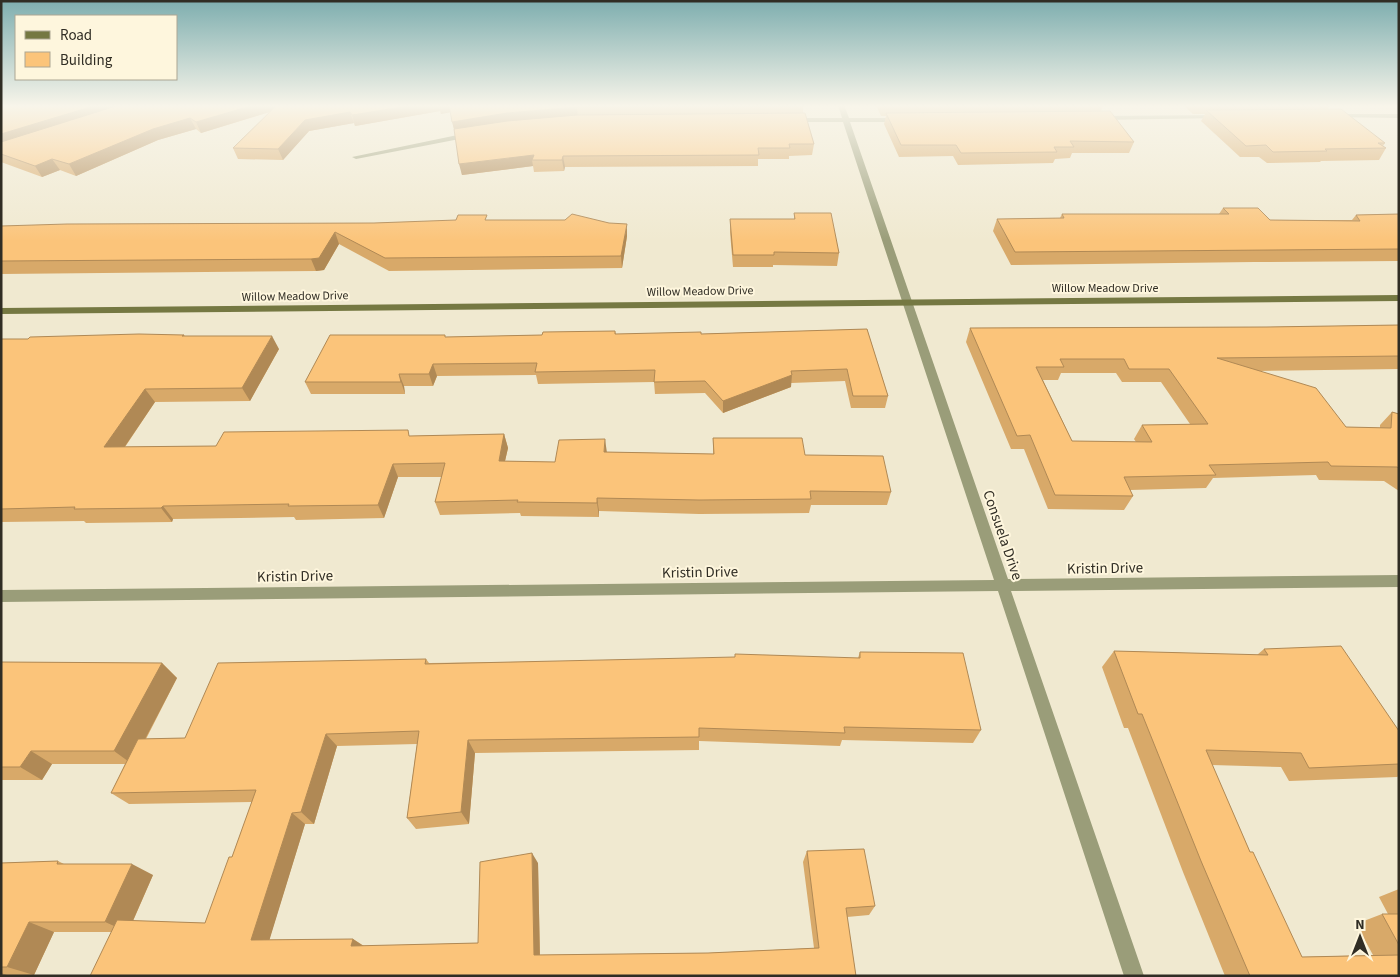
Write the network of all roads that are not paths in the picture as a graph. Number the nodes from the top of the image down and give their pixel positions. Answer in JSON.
{"nodes":[{"id":1,"x":388,"y":151,"type":"edge"},
{"id":2,"x":856,"y":151,"type":"edge"},
{"id":3,"x":356,"y":157,"type":"dead end"},
{"id":4,"x":1399,"y":298,"type":"edge"},
{"id":5,"x":907,"y":302,"type":"junction"},
{"id":6,"x":1,"y":311,"type":"edge"},
{"id":7,"x":1399,"y":581,"type":"edge"},
{"id":8,"x":1002,"y":585,"type":"junction"},
{"id":9,"x":1,"y":596,"type":"edge"},
{"id":10,"x":1134,"y":976,"type":"edge"}],
"edges":[{"from":1,"to":3,"type":"street"},
{"from":2,"to":5,"type":"street","name":"Consuela Drive"},
{"from":4,"to":5,"type":"street","name":"Willow Meadow Drive"},
{"from":5,"to":6,"type":"street","name":"Willow Meadow Drive"},
{"from":5,"to":8,"type":"street","name":"Consuela Drive"},
{"from":7,"to":8,"type":"street","name":"Kristin Drive"},
{"from":8,"to":9,"type":"street","name":"Kristin Drive"},
{"from":8,"to":10,"type":"street","name":"Consuela Drive"}]}
